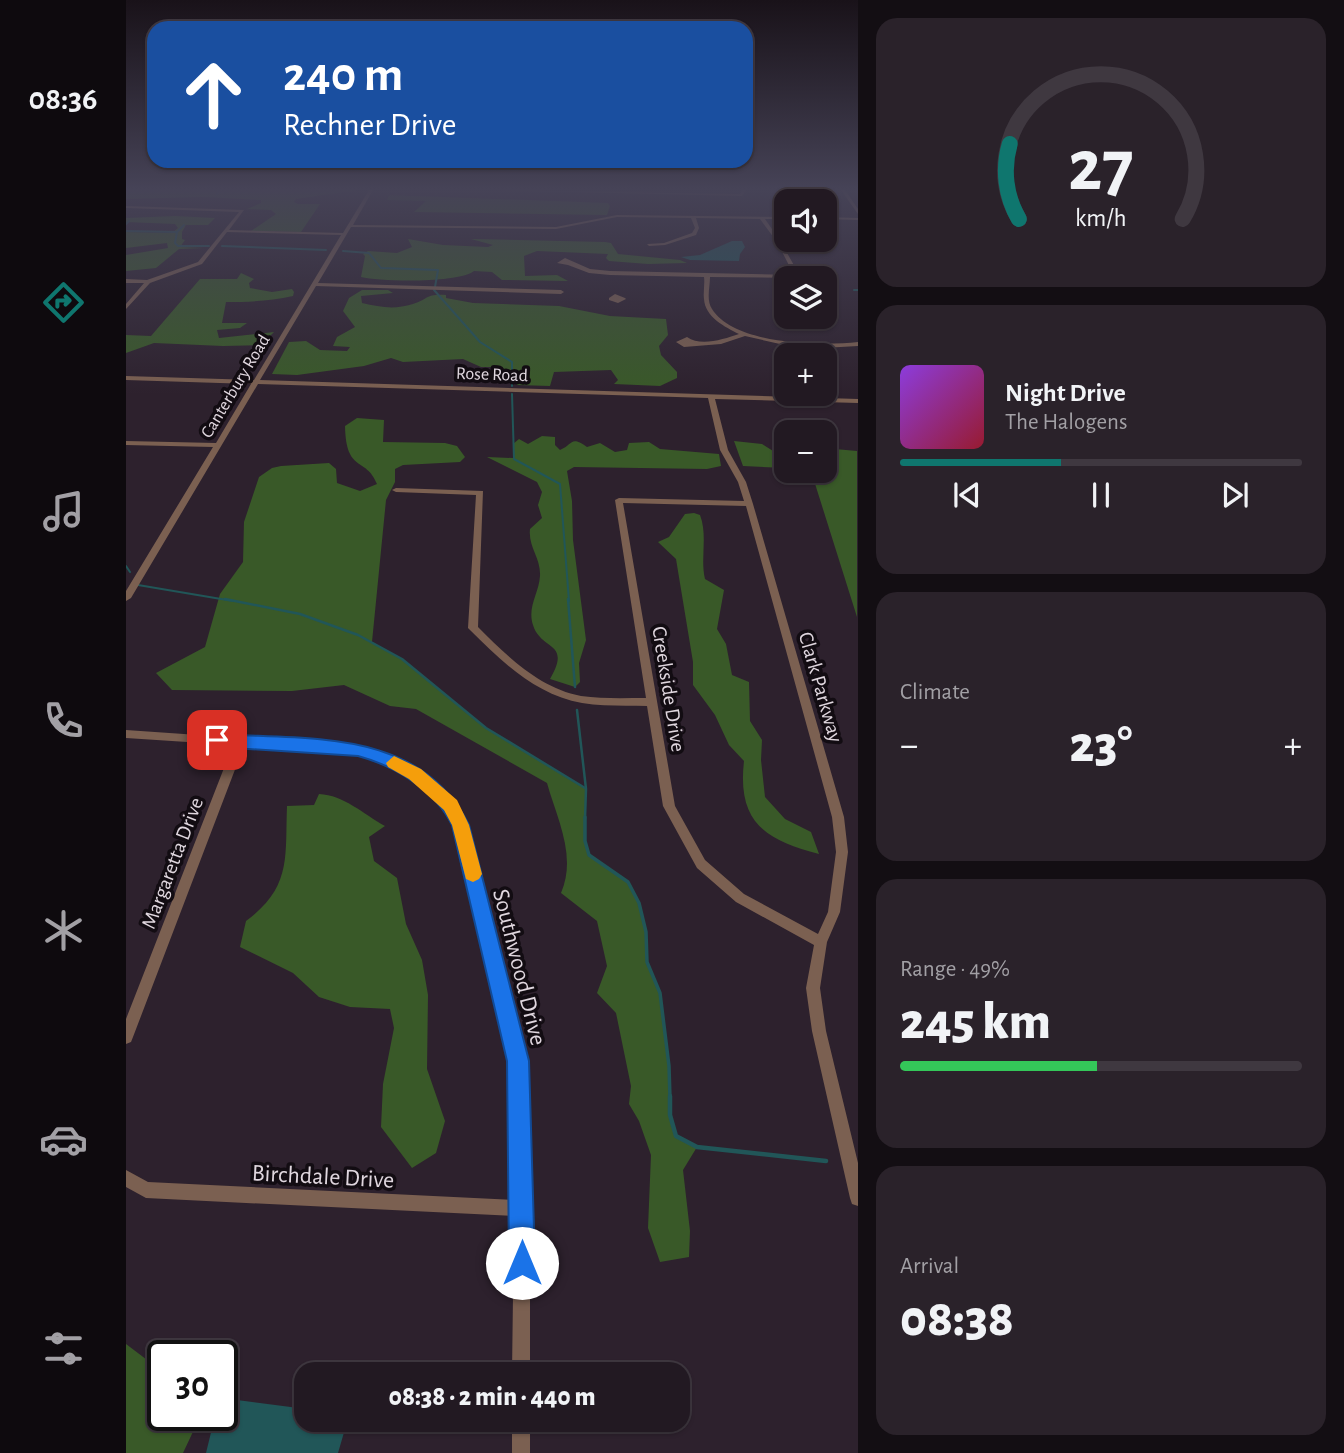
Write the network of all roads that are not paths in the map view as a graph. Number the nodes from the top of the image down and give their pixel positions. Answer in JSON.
{"nodes":[{"id":1,"x":204,"y":258,"type":"edge"},
{"id":2,"x":330,"y":258,"type":"edge"},
{"id":3,"x":570,"y":264,"type":"dead end"},
{"id":4,"x":610,"y":273,"type":"junction"},
{"id":5,"x":707,"y":276,"type":"junction"},
{"id":6,"x":774,"y":277,"type":"edge"},
{"id":7,"x":126,"y":281,"type":"edge"},
{"id":8,"x":148,"y":282,"type":"junction"},
{"id":9,"x":314,"y":284,"type":"junction"},
{"id":10,"x":612,"y":284,"type":"dead end"},
{"id":11,"x":561,"y":292,"type":"dead end"},
{"id":12,"x":126,"y":307,"type":"edge"},
{"id":13,"x":126,"y":314,"type":"edge"},
{"id":14,"x":746,"y":333,"type":"junction"},
{"id":15,"x":693,"y":343,"type":"dead end"},
{"id":16,"x":858,"y":344,"type":"edge"},
{"id":17,"x":126,"y":378,"type":"edge"},
{"id":18,"x":255,"y":382,"type":"junction"},
{"id":19,"x":711,"y":397,"type":"junction"},
{"id":20,"x":858,"y":401,"type":"edge"},
{"id":21,"x":126,"y":443,"type":"edge"},
{"id":22,"x":218,"y":445,"type":"junction"},
{"id":23,"x":396,"y":489,"type":"dead end"},
{"id":24,"x":749,"y":504,"type":"junction"},
{"id":25,"x":126,"y":598,"type":"edge"},
{"id":26,"x":652,"y":702,"type":"junction"},
{"id":27,"x":126,"y":734,"type":"edge"},
{"id":28,"x":240,"y":742,"type":"junction"},
{"id":29,"x":821,"y":942,"type":"junction"},
{"id":30,"x":126,"y":1037,"type":"edge"},
{"id":31,"x":126,"y":1178,"type":"edge"},
{"id":32,"x":858,"y":1198,"type":"edge"},
{"id":33,"x":522,"y":1208,"type":"junction"},
{"id":34,"x":521,"y":1362,"type":"edge"},
{"id":35,"x":521,"y":1432,"type":"edge"},
{"id":36,"x":521,"y":1453,"type":"edge"}],
"edges":[{"from":1,"to":8,"type":"street"},
{"from":2,"to":9,"type":"street","name":"Canterbury Road"},
{"from":3,"to":4,"type":"street"},
{"from":4,"to":5,"type":"street"},
{"from":4,"to":10,"type":"street"},
{"from":5,"to":6,"type":"street"},
{"from":5,"to":14,"type":"street"},
{"from":7,"to":8,"type":"street"},
{"from":8,"to":12,"type":"street"},
{"from":9,"to":11,"type":"street"},
{"from":9,"to":18,"type":"street","name":"Canterbury Road"},
{"from":12,"to":13,"type":"street"},
{"from":14,"to":15,"type":"street"},
{"from":14,"to":16,"type":"street"},
{"from":17,"to":18,"type":"street","name":"Rose Road"},
{"from":18,"to":19,"type":"street","name":"Rose Road"},
{"from":18,"to":22,"type":"street","name":"Canterbury Road"},
{"from":19,"to":20,"type":"street","name":"Rose Road"},
{"from":19,"to":24,"type":"street","name":"Clark Parkway"},
{"from":21,"to":22,"type":"street"},
{"from":22,"to":25,"type":"street","name":"Canterbury Road"},
{"from":23,"to":26,"type":"street"},
{"from":24,"to":26,"type":"street","name":"Creekside Drive"},
{"from":24,"to":29,"type":"street","name":"Clark Parkway"},
{"from":26,"to":29,"type":"street","name":"Creekside Drive"},
{"from":27,"to":28,"type":"street"},
{"from":28,"to":30,"type":"street","name":"Margaretta Drive"},
{"from":28,"to":33,"type":"street","name":"Southwood Drive"},
{"from":29,"to":32,"type":"street","name":"Clark Parkway"},
{"from":31,"to":33,"type":"street","name":"Birchdale Drive"},
{"from":33,"to":34,"type":"street","name":"Southwood Drive"},
{"from":35,"to":36,"type":"street"}]}
